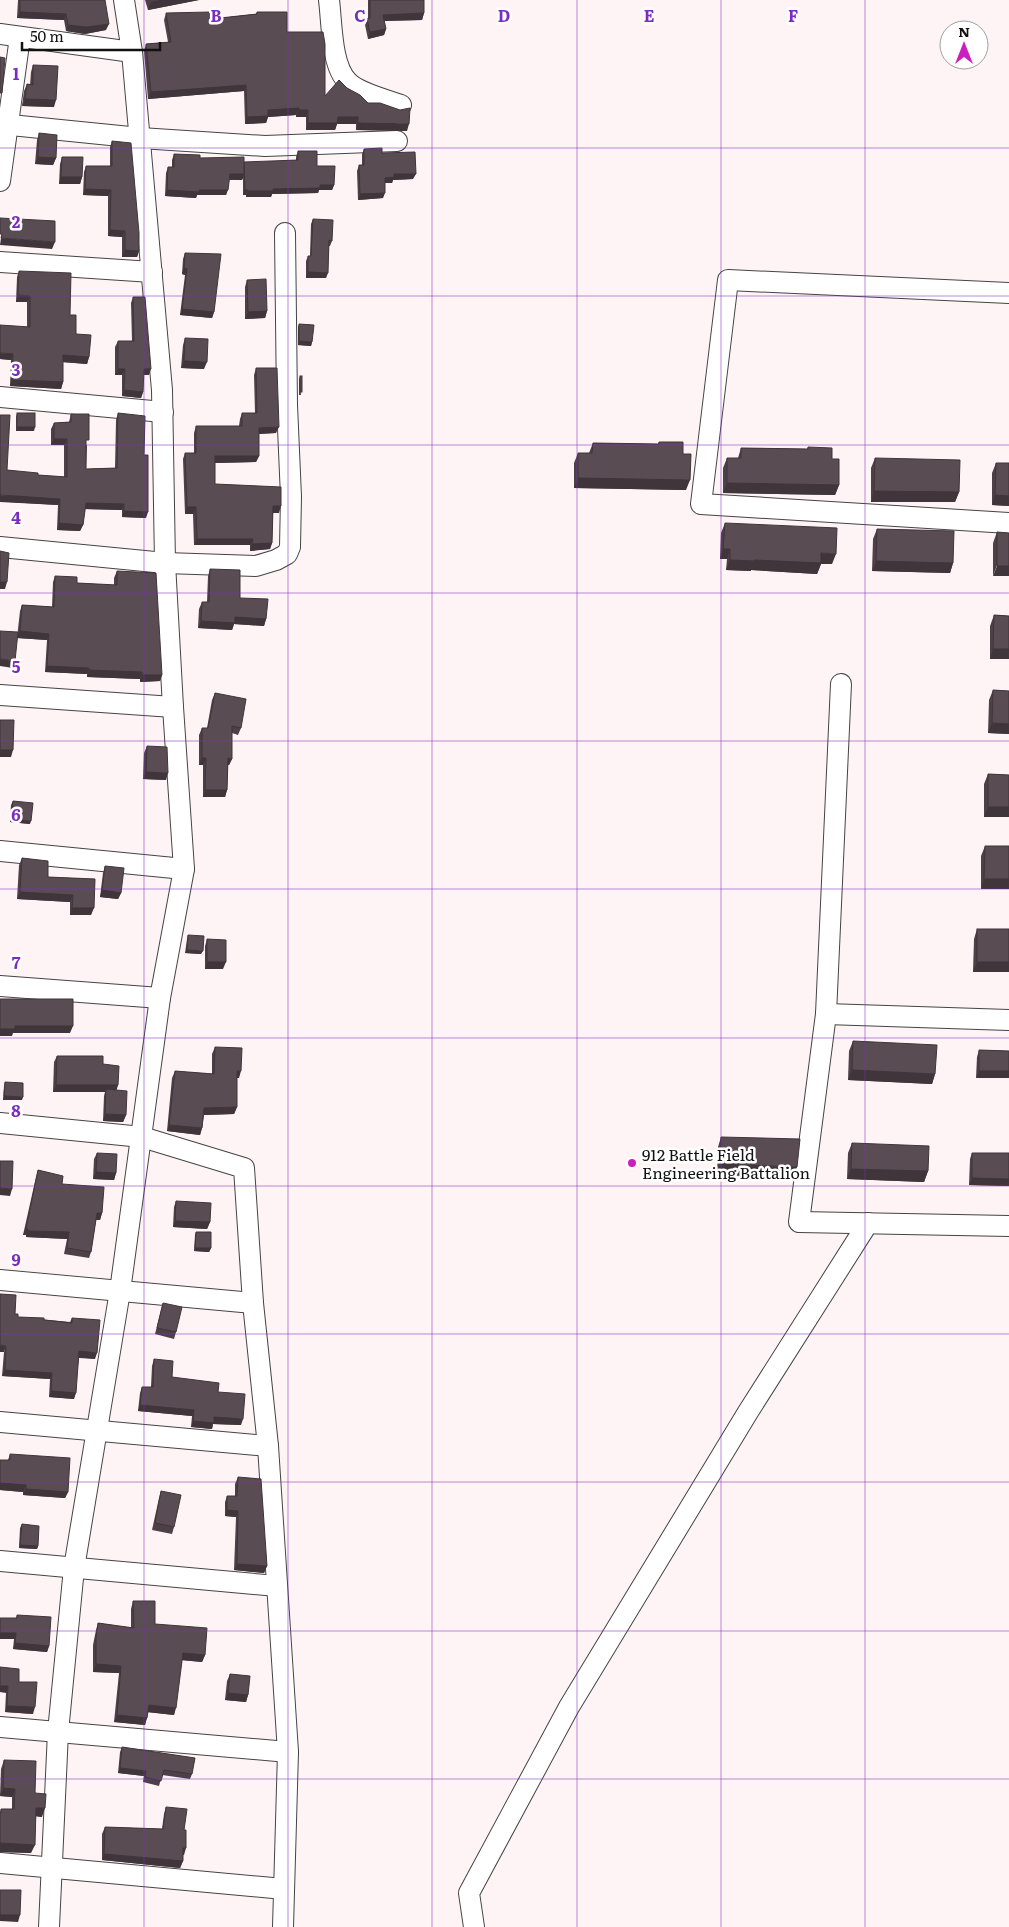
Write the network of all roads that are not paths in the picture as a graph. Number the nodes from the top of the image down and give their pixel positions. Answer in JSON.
{"nodes":[{"id":1,"x":124,"y":0,"type":"edge"},
{"id":2,"x":329,"y":0,"type":"edge"},
{"id":3,"x":0,"y":34,"type":"edge"},
{"id":4,"x":20,"y":37,"type":"junction"},
{"id":5,"x":132,"y":52,"type":"junction"},
{"id":6,"x":401,"y":105,"type":"dead end"},
{"id":7,"x":4,"y":125,"type":"edge"},
{"id":8,"x":140,"y":138,"type":"junction"},
{"id":9,"x":397,"y":141,"type":"dead end"},
{"id":10,"x":0,"y":181,"type":"edge"},
{"id":11,"x":284,"y":233,"type":"dead end"},
{"id":12,"x":0,"y":262,"type":"edge"},
{"id":13,"x":152,"y":272,"type":"junction"},
{"id":14,"x":1009,"y":293,"type":"edge"},
{"id":15,"x":0,"y":397,"type":"edge"},
{"id":16,"x":163,"y":412,"type":"junction"},
{"id":17,"x":1009,"y":522,"type":"edge"},
{"id":18,"x":0,"y":547,"type":"edge"},
{"id":19,"x":165,"y":563,"type":"junction"},
{"id":20,"x":841,"y":684,"type":"dead end"},
{"id":21,"x":0,"y":695,"type":"edge"},
{"id":22,"x":173,"y":707,"type":"junction"},
{"id":23,"x":0,"y":851,"type":"edge"},
{"id":24,"x":184,"y":869,"type":"junction"},
{"id":25,"x":0,"y":986,"type":"edge"},
{"id":26,"x":160,"y":998,"type":"junction"},
{"id":27,"x":826,"y":1014,"type":"junction"},
{"id":28,"x":1009,"y":1020,"type":"edge"},
{"id":29,"x":0,"y":1123,"type":"edge"},
{"id":30,"x":142,"y":1138,"type":"junction"},
{"id":31,"x":868,"y":1223,"type":"junction"},
{"id":32,"x":1009,"y":1226,"type":"edge"},
{"id":33,"x":0,"y":1280,"type":"edge"},
{"id":34,"x":120,"y":1291,"type":"junction"},
{"id":35,"x":253,"y":1303,"type":"junction"},
{"id":36,"x":0,"y":1422,"type":"edge"},
{"id":37,"x":98,"y":1431,"type":"junction"},
{"id":38,"x":268,"y":1446,"type":"junction"},
{"id":39,"x":0,"y":1561,"type":"edge"},
{"id":40,"x":74,"y":1568,"type":"junction"},
{"id":41,"x":277,"y":1586,"type":"junction"},
{"id":42,"x":0,"y":1727,"type":"edge"},
{"id":43,"x":58,"y":1732,"type":"junction"},
{"id":44,"x":288,"y":1752,"type":"junction"},
{"id":45,"x":0,"y":1863,"type":"edge"},
{"id":46,"x":50,"y":1868,"type":"junction"},
{"id":47,"x":284,"y":1889,"type":"junction"},
{"id":48,"x":49,"y":1927,"type":"edge"},
{"id":49,"x":283,"y":1927,"type":"edge"},
{"id":50,"x":474,"y":1927,"type":"edge"}],
"edges":[{"from":1,"to":5,"type":"street"},
{"from":2,"to":6,"type":"street"},
{"from":3,"to":4,"type":"street"},
{"from":4,"to":5,"type":"street"},
{"from":4,"to":7,"type":"street"},
{"from":5,"to":8,"type":"street"},
{"from":7,"to":8,"type":"street"},
{"from":7,"to":10,"type":"street"},
{"from":8,"to":9,"type":"street"},
{"from":8,"to":13,"type":"street"},
{"from":11,"to":19,"type":"street"},
{"from":12,"to":13,"type":"street"},
{"from":13,"to":16,"type":"street"},
{"from":14,"to":17,"type":"street"},
{"from":15,"to":16,"type":"street"},
{"from":16,"to":19,"type":"street"},
{"from":18,"to":19,"type":"street"},
{"from":19,"to":22,"type":"street"},
{"from":20,"to":27,"type":"street"},
{"from":21,"to":22,"type":"street"},
{"from":22,"to":24,"type":"street"},
{"from":23,"to":24,"type":"street"},
{"from":24,"to":26,"type":"street"},
{"from":25,"to":26,"type":"street"},
{"from":26,"to":30,"type":"street"},
{"from":27,"to":28,"type":"street"},
{"from":27,"to":31,"type":"street"},
{"from":29,"to":30,"type":"street"},
{"from":30,"to":34,"type":"street"},
{"from":30,"to":35,"type":"street"},
{"from":31,"to":32,"type":"street"},
{"from":31,"to":50,"type":"street"},
{"from":33,"to":34,"type":"street"},
{"from":34,"to":35,"type":"street"},
{"from":34,"to":37,"type":"street"},
{"from":35,"to":38,"type":"street"},
{"from":36,"to":37,"type":"street"},
{"from":37,"to":38,"type":"street"},
{"from":37,"to":40,"type":"street"},
{"from":38,"to":41,"type":"street"},
{"from":39,"to":40,"type":"street"},
{"from":40,"to":41,"type":"street"},
{"from":40,"to":43,"type":"street"},
{"from":41,"to":44,"type":"street"},
{"from":42,"to":43,"type":"street"},
{"from":43,"to":44,"type":"street"},
{"from":43,"to":46,"type":"street"},
{"from":44,"to":47,"type":"street"},
{"from":45,"to":46,"type":"street"},
{"from":46,"to":47,"type":"street"},
{"from":46,"to":48,"type":"street"},
{"from":47,"to":49,"type":"street"}]}
